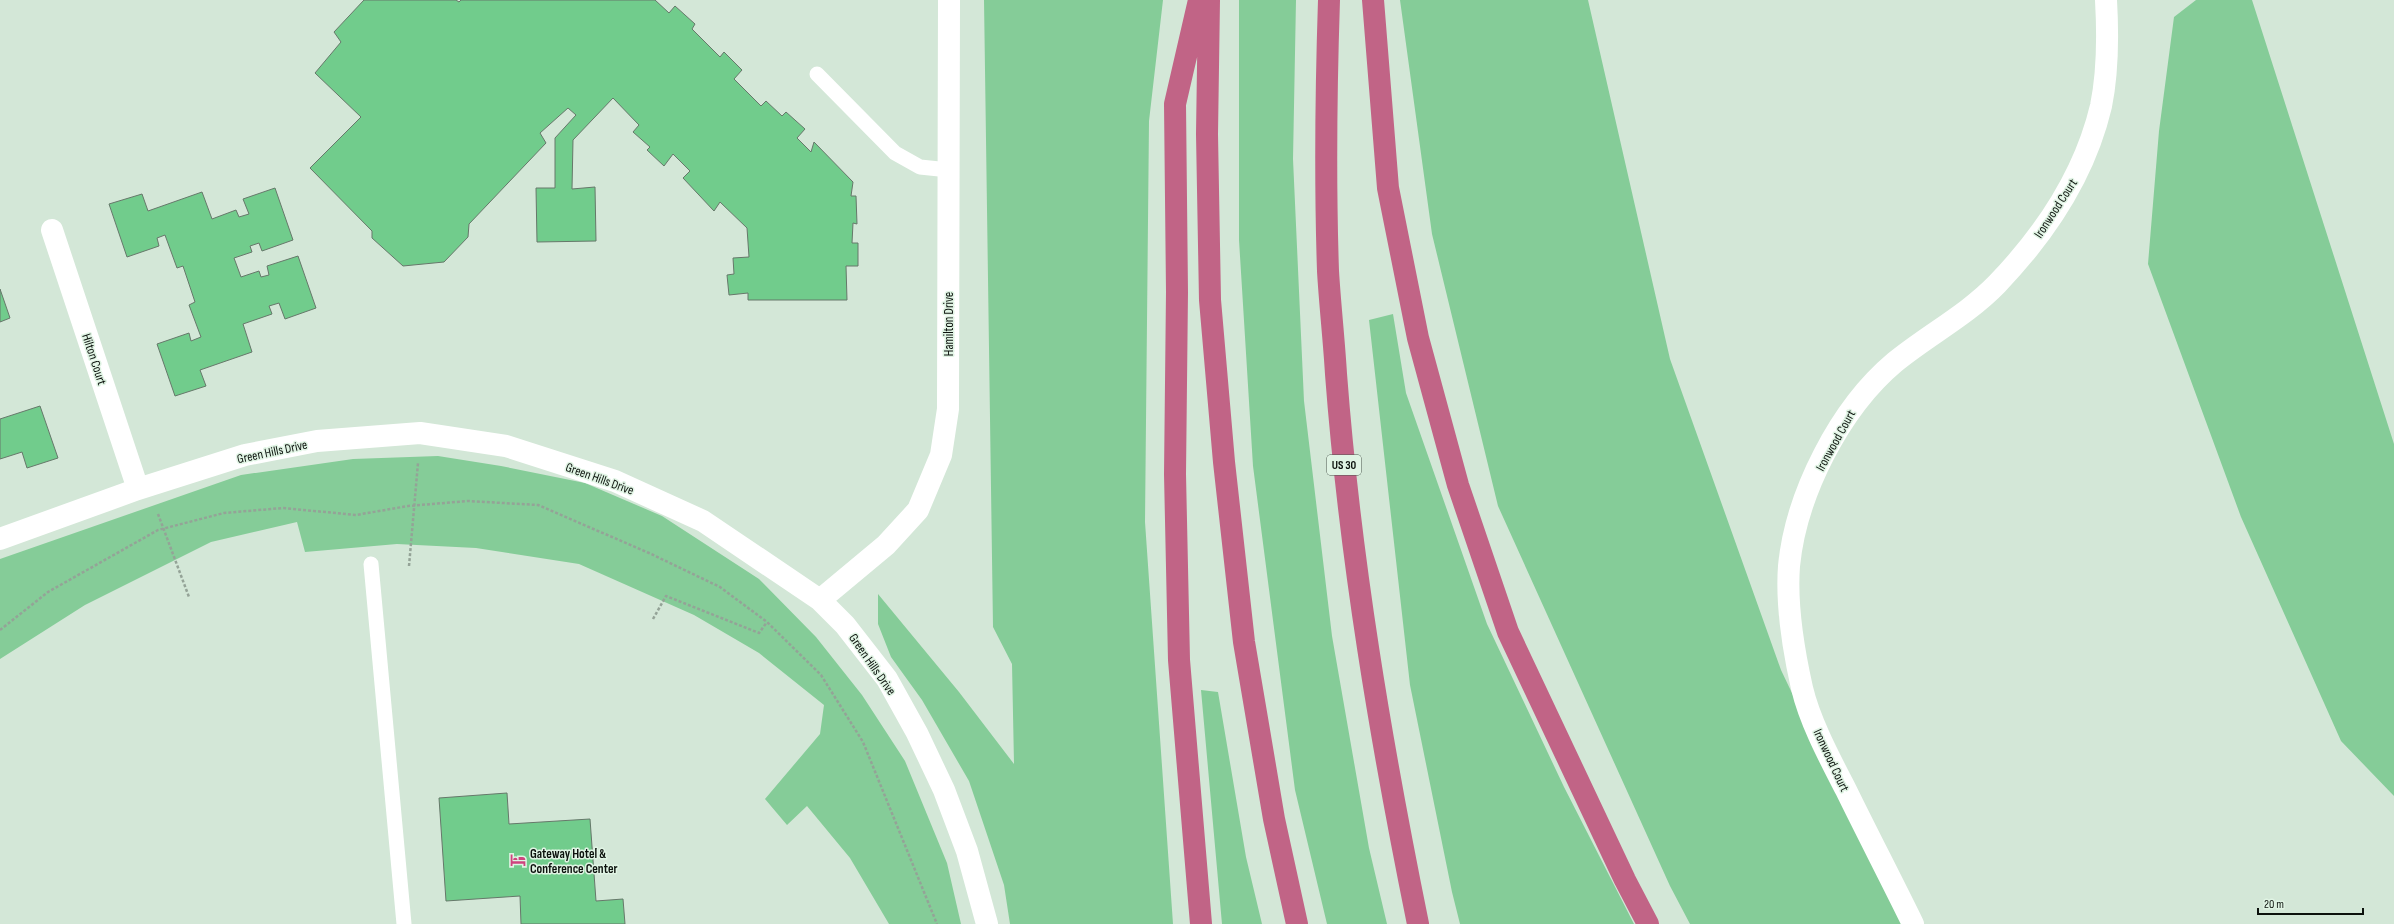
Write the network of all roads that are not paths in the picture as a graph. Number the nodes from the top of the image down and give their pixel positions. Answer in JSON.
{"nodes":[{"id":1,"x":950,"y":0,"type":"edge"},
{"id":2,"x":1198,"y":0,"type":"edge"},
{"id":3,"x":1209,"y":0,"type":"edge"},
{"id":4,"x":1329,"y":0,"type":"edge"},
{"id":5,"x":1373,"y":0,"type":"edge"},
{"id":6,"x":2106,"y":0,"type":"edge"},
{"id":7,"x":818,"y":74,"type":"dead end"},
{"id":8,"x":949,"y":170,"type":"junction"},
{"id":9,"x":52,"y":230,"type":"dead end"},
{"id":10,"x":143,"y":487,"type":"junction"},
{"id":11,"x":0,"y":539,"type":"edge"},
{"id":12,"x":371,"y":564,"type":"dead end"},
{"id":13,"x":820,"y":600,"type":"junction"},
{"id":14,"x":404,"y":924,"type":"edge"},
{"id":15,"x":987,"y":924,"type":"edge"},
{"id":16,"x":1202,"y":924,"type":"edge"},
{"id":17,"x":1297,"y":924,"type":"edge"},
{"id":18,"x":1418,"y":924,"type":"edge"},
{"id":19,"x":1648,"y":924,"type":"edge"},
{"id":20,"x":1913,"y":924,"type":"edge"}],
"edges":[{"from":1,"to":8,"type":"street","name":"Hamilton Drive"},
{"from":2,"to":16,"type":"highway"},
{"from":3,"to":17,"type":"highway"},
{"from":4,"to":18,"type":"highway","number":"US 30"},
{"from":5,"to":19,"type":"highway"},
{"from":6,"to":20,"type":"street","name":"Ironwood Court"},
{"from":7,"to":8,"type":"lane"},
{"from":8,"to":13,"type":"street","name":"Hamilton Drive"},
{"from":9,"to":10,"type":"street","name":"Hilton Court"},
{"from":10,"to":11,"type":"street","name":"Green Hills Drive"},
{"from":10,"to":13,"type":"street","name":"Green Hills Drive"},
{"from":12,"to":14,"type":"lane"},
{"from":13,"to":15,"type":"street","name":"Green Hills Drive"}]}
